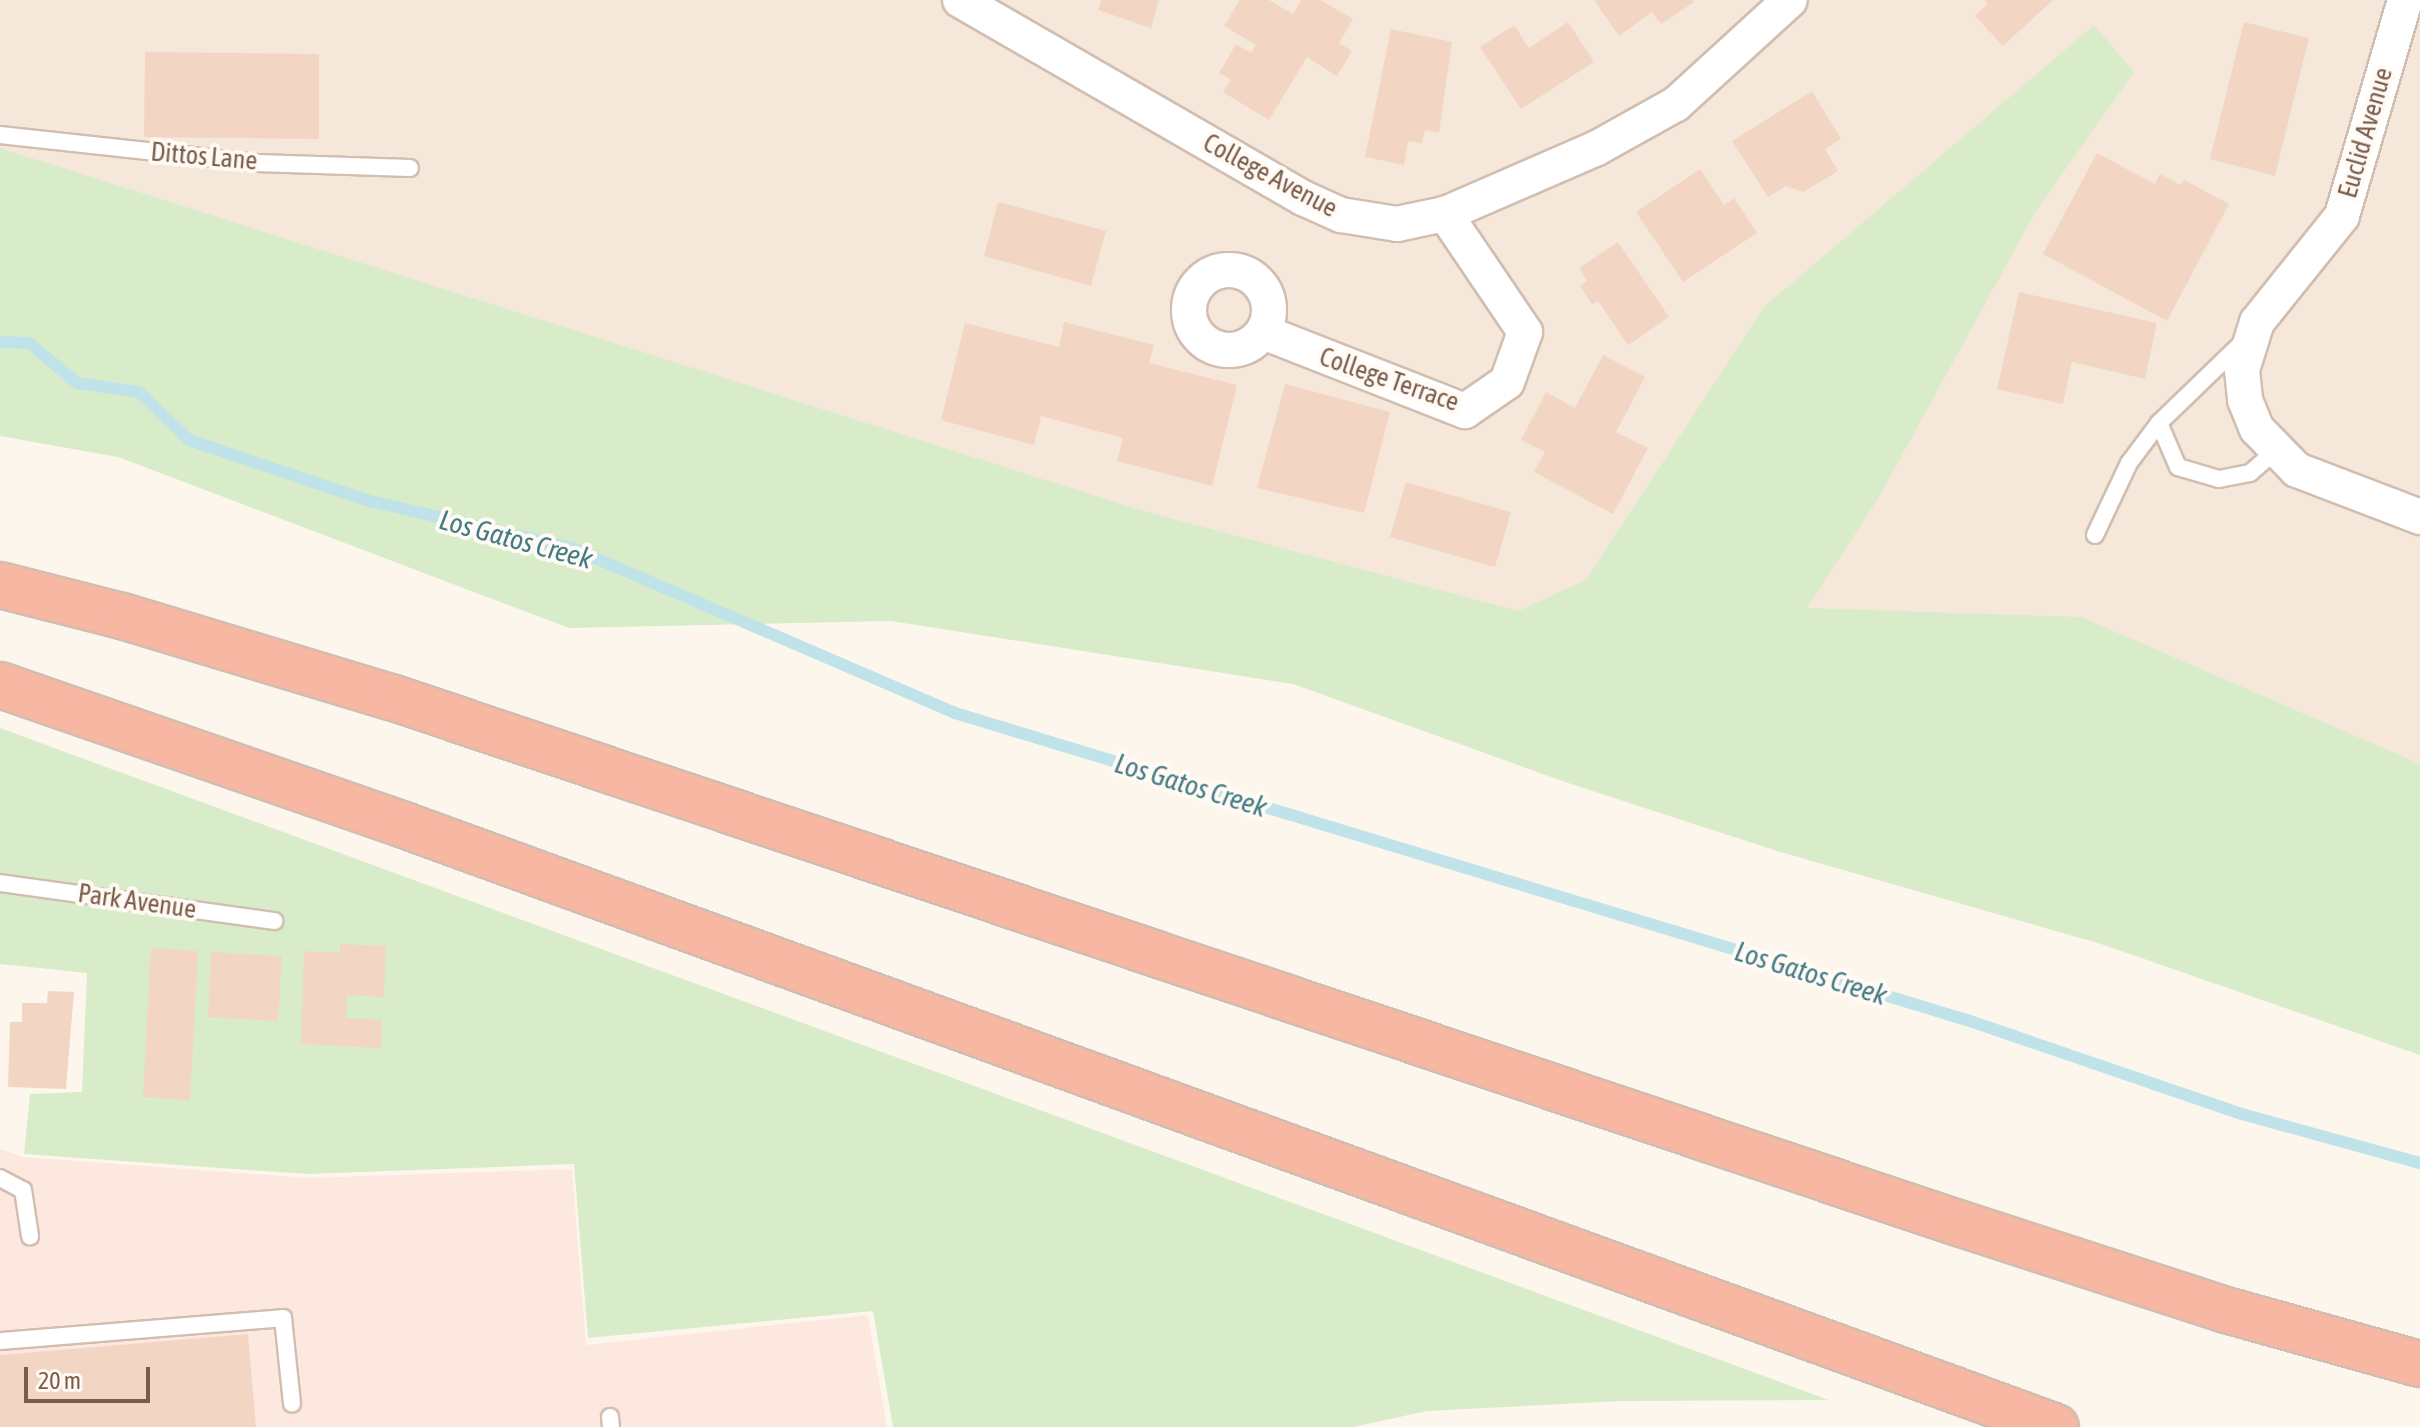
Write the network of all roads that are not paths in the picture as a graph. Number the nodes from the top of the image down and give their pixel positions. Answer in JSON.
{"nodes":[{"id":1,"x":960,"y":0,"type":"edge"},
{"id":2,"x":1790,"y":0,"type":"edge"},
{"id":3,"x":2405,"y":0,"type":"edge"},
{"id":4,"x":0,"y":135,"type":"edge"},
{"id":5,"x":410,"y":168,"type":"dead end"},
{"id":6,"x":1445,"y":214,"type":"junction"},
{"id":7,"x":1263,"y":332,"type":"dead end"},
{"id":8,"x":2251,"y":334,"type":"junction"},
{"id":9,"x":2159,"y":423,"type":"junction"},
{"id":10,"x":2275,"y":451,"type":"junction"},
{"id":11,"x":2420,"y":517,"type":"edge"},
{"id":12,"x":2095,"y":535,"type":"dead end"},
{"id":13,"x":0,"y":585,"type":"edge"},
{"id":14,"x":0,"y":685,"type":"edge"},
{"id":15,"x":0,"y":883,"type":"edge"},
{"id":16,"x":274,"y":921,"type":"dead end"},
{"id":17,"x":0,"y":1178,"type":"edge"},
{"id":18,"x":30,"y":1236,"type":"dead end"},
{"id":19,"x":0,"y":1341,"type":"edge"},
{"id":20,"x":2420,"y":1364,"type":"edge"},
{"id":21,"x":292,"y":1404,"type":"dead end"},
{"id":22,"x":2056,"y":1427,"type":"edge"}],
"edges":[{"from":1,"to":6,"type":"street","name":"College Avenue"},
{"from":2,"to":6,"type":"street","name":"College Avenue"},
{"from":3,"to":8,"type":"street","name":"Euclid Avenue"},
{"from":4,"to":5,"type":"lane","name":"Dittos Lane"},
{"from":6,"to":7,"type":"street","name":"College Terrace"},
{"from":8,"to":9,"type":"lane"},
{"from":8,"to":10,"type":"street","name":"Euclid Avenue"},
{"from":9,"to":10,"type":"lane"},
{"from":9,"to":12,"type":"lane"},
{"from":10,"to":11,"type":"street","name":"Euclid Avenue"},
{"from":13,"to":20,"type":"highway"},
{"from":14,"to":22,"type":"highway"},
{"from":15,"to":16,"type":"lane","name":"Park Avenue"},
{"from":17,"to":18,"type":"lane"},
{"from":19,"to":21,"type":"lane"}]}
